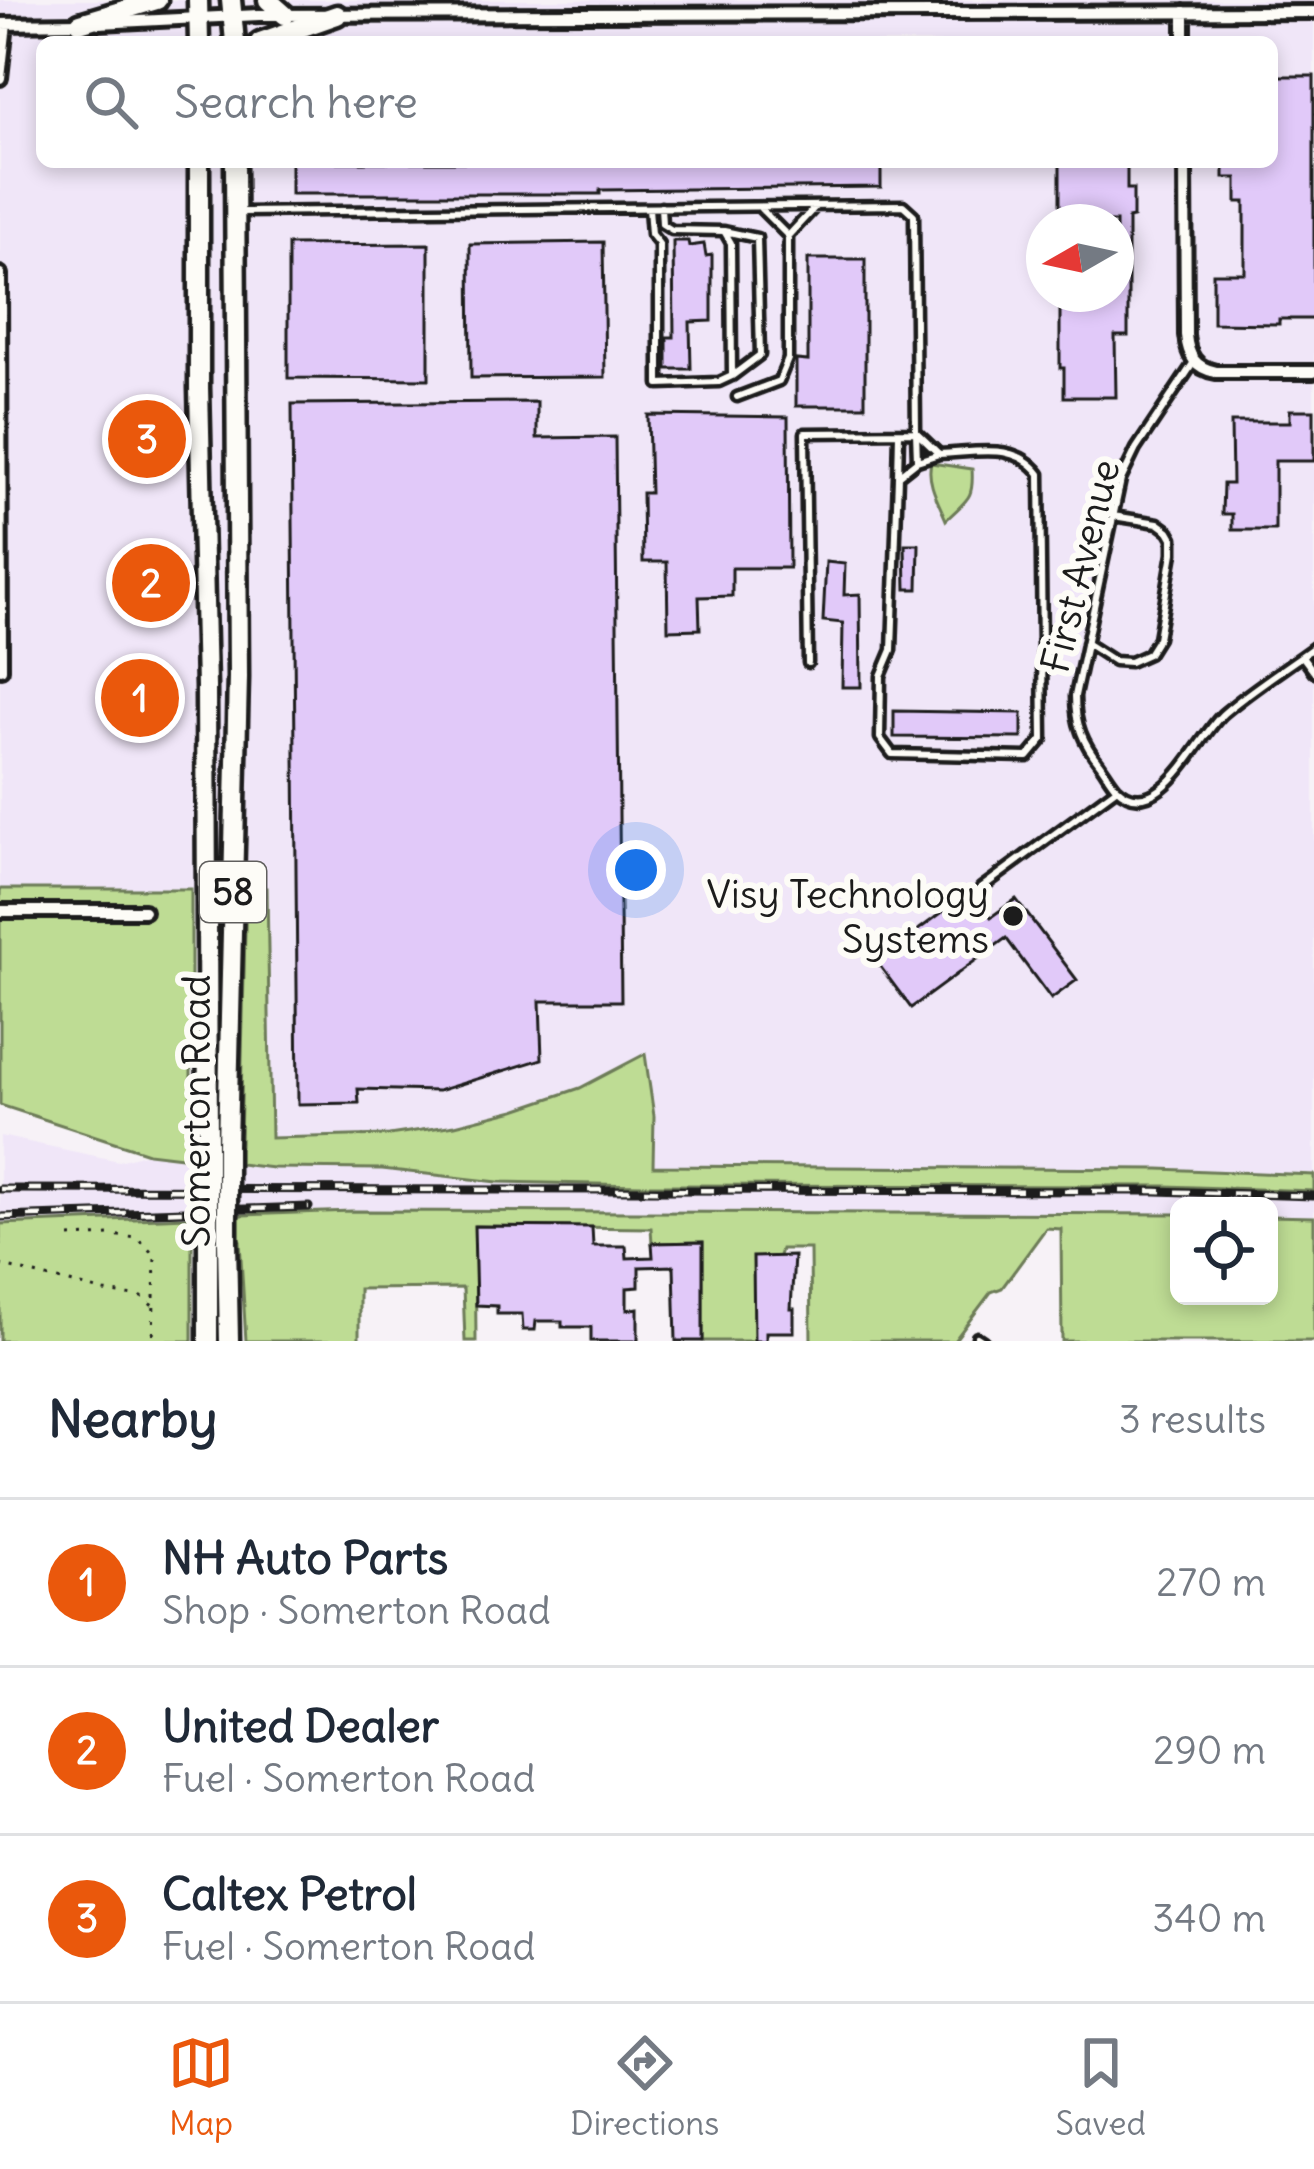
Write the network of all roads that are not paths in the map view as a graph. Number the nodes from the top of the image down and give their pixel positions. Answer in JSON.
{"nodes":[{"id":1,"x":157,"y":0,"type":"edge"},
{"id":2,"x":268,"y":0,"type":"edge"},
{"id":3,"x":401,"y":0,"type":"edge"},
{"id":4,"x":232,"y":8,"type":"edge"},
{"id":5,"x":198,"y":10,"type":"edge"},
{"id":6,"x":1184,"y":12,"type":"junction"},
{"id":7,"x":1314,"y":12,"type":"edge"},
{"id":8,"x":284,"y":15,"type":"junction"},
{"id":9,"x":337,"y":15,"type":"junction"},
{"id":10,"x":401,"y":15,"type":"junction"},
{"id":11,"x":80,"y":23,"type":"junction"},
{"id":12,"x":3,"y":24,"type":"edge"},
{"id":13,"x":277,"y":36,"type":"edge"},
{"id":14,"x":1184,"y":36,"type":"edge"},
{"id":15,"x":0,"y":78,"type":"edge"},
{"id":16,"x":199,"y":168,"type":"edge"},
{"id":17,"x":235,"y":168,"type":"edge"},
{"id":18,"x":1185,"y":168,"type":"edge"},
{"id":19,"x":816,"y":206,"type":"junction"},
{"id":20,"x":661,"y":207,"type":"junction"},
{"id":21,"x":758,"y":207,"type":"junction"},
{"id":22,"x":649,"y":208,"type":"junction"},
{"id":23,"x":235,"y":212,"type":"junction"},
{"id":24,"x":724,"y":231,"type":"junction"},
{"id":25,"x":788,"y":236,"type":"junction"},
{"id":26,"x":0,"y":274,"type":"edge"},
{"id":27,"x":1194,"y":362,"type":"junction"},
{"id":28,"x":1314,"y":372,"type":"edge"},
{"id":29,"x":732,"y":376,"type":"junction"},
{"id":30,"x":237,"y":387,"type":"junction"},
{"id":31,"x":199,"y":388,"type":"junction"},
{"id":32,"x":737,"y":397,"type":"dead end"},
{"id":33,"x":916,"y":432,"type":"junction"},
{"id":34,"x":899,"y":433,"type":"junction"},
{"id":35,"x":939,"y":454,"type":"junction"},
{"id":36,"x":917,"y":461,"type":"junction"},
{"id":37,"x":898,"y":476,"type":"junction"},
{"id":38,"x":1113,"y":516,"type":"junction"},
{"id":39,"x":1087,"y":643,"type":"junction"},
{"id":40,"x":1314,"y":647,"type":"edge"},
{"id":41,"x":1302,"y":656,"type":"junction"},
{"id":42,"x":808,"y":663,"type":"dead end"},
{"id":43,"x":2,"y":669,"type":"edge"},
{"id":44,"x":1314,"y":673,"type":"edge"},
{"id":45,"x":1117,"y":788,"type":"junction"},
{"id":46,"x":981,"y":888,"type":"dead end"},
{"id":47,"x":0,"y":911,"type":"edge"},
{"id":48,"x":144,"y":911,"type":"dead end"},
{"id":49,"x":218,"y":1146,"type":"junction"},
{"id":50,"x":218,"y":1242,"type":"junction"},
{"id":51,"x":208,"y":1341,"type":"edge"},
{"id":52,"x":229,"y":1341,"type":"edge"}],
"edges":[{"from":1,"to":11,"type":"main road"},
{"from":2,"to":8,"type":"main road"},
{"from":3,"to":10,"type":"street"},
{"from":4,"to":5,"type":"street"},
{"from":4,"to":8,"type":"street"},
{"from":5,"to":11,"type":"street"},
{"from":6,"to":7,"type":"street"},
{"from":6,"to":10,"type":"street"},
{"from":6,"to":14,"type":"street"},
{"from":8,"to":9,"type":"street"},
{"from":9,"to":10,"type":"street"},
{"from":9,"to":13,"type":"main road"},
{"from":11,"to":12,"type":"street"},
{"from":12,"to":15,"type":"street"},
{"from":16,"to":31,"type":"main road","name":"Somerton Road","number":"58"},
{"from":17,"to":23,"type":"main road","name":"Somerton Road","number":"58"},
{"from":18,"to":27,"type":"street"},
{"from":19,"to":21,"type":"lane"},
{"from":19,"to":25,"type":"lane"},
{"from":19,"to":33,"type":"lane"},
{"from":20,"to":21,"type":"lane"},
{"from":20,"to":22,"type":"lane"},
{"from":20,"to":24,"type":"lane"},
{"from":21,"to":25,"type":"lane"},
{"from":22,"to":23,"type":"lane"},
{"from":22,"to":29,"type":"lane"},
{"from":23,"to":30,"type":"main road","name":"Somerton Road","number":"58"},
{"from":24,"to":29,"type":"lane"},
{"from":24,"to":29,"type":"lane"},
{"from":25,"to":32,"type":"lane"},
{"from":26,"to":43,"type":"street"},
{"from":27,"to":28,"type":"street"},
{"from":27,"to":38,"type":"lane","name":"First Avenue"},
{"from":30,"to":31,"type":"main road"},
{"from":30,"to":49,"type":"main road","name":"Somerton Road","number":"58"},
{"from":31,"to":49,"type":"main road","name":"Somerton Road","number":"58"},
{"from":33,"to":34,"type":"lane"},
{"from":33,"to":35,"type":"lane"},
{"from":33,"to":36,"type":"lane"},
{"from":34,"to":37,"type":"lane"},
{"from":34,"to":42,"type":"lane"},
{"from":35,"to":36,"type":"lane"},
{"from":35,"to":37,"type":"lane"},
{"from":36,"to":37,"type":"lane"},
{"from":38,"to":39,"type":"lane","name":"First Avenue"},
{"from":38,"to":39,"type":"lane"},
{"from":39,"to":45,"type":"lane","name":"First Avenue"},
{"from":40,"to":41,"type":"lane"},
{"from":41,"to":44,"type":"lane"},
{"from":41,"to":45,"type":"lane"},
{"from":45,"to":46,"type":"lane"},
{"from":47,"to":48,"type":"street"},
{"from":49,"to":50,"type":"main road","name":"Somerton Road","number":"58","bridge":true},
{"from":50,"to":51,"type":"main road","name":"Somerton Road","number":"58"},
{"from":50,"to":52,"type":"main road","name":"Somerton Road","number":"58"}]}
